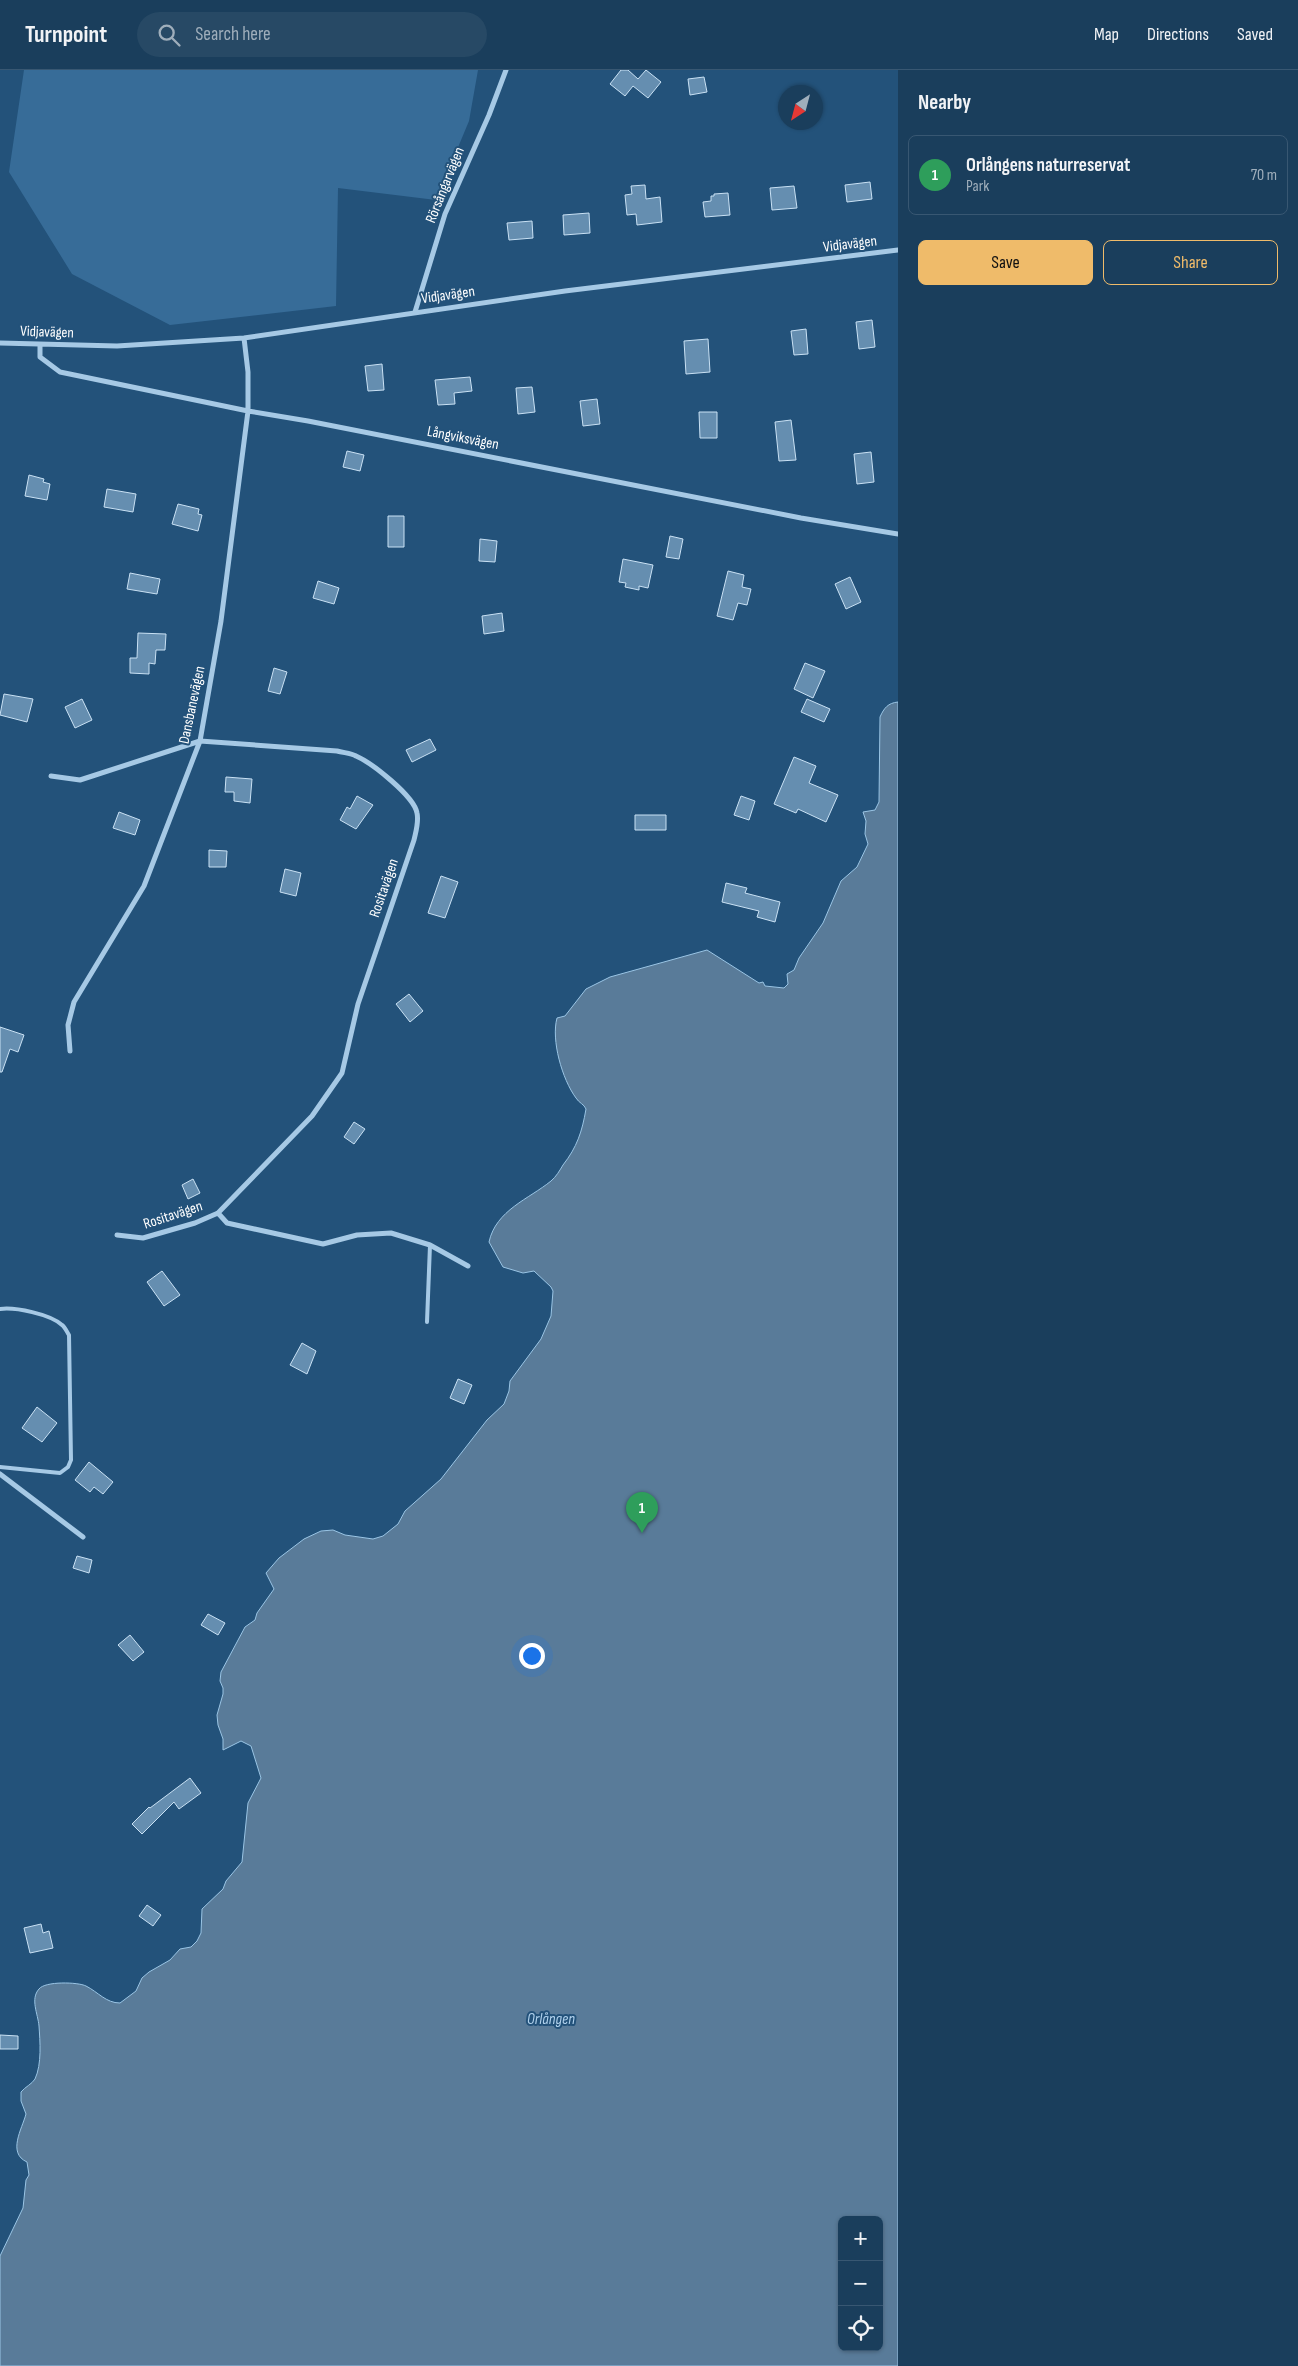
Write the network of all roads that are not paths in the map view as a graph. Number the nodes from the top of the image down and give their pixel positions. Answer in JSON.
{"nodes":[{"id":1,"x":506,"y":70,"type":"edge"},
{"id":2,"x":898,"y":250,"type":"edge"},
{"id":3,"x":415,"y":312,"type":"junction"},
{"id":4,"x":244,"y":338,"type":"junction"},
{"id":5,"x":0,"y":343,"type":"edge"},
{"id":6,"x":40,"y":345,"type":"junction"},
{"id":7,"x":248,"y":411,"type":"junction"},
{"id":8,"x":898,"y":534,"type":"edge"},
{"id":9,"x":200,"y":740,"type":"junction"},
{"id":10,"x":51,"y":776,"type":"dead end"},
{"id":11,"x":70,"y":1051,"type":"dead end"},
{"id":12,"x":218,"y":1213,"type":"junction"},
{"id":13,"x":117,"y":1235,"type":"dead end"},
{"id":14,"x":430,"y":1245,"type":"junction"},
{"id":15,"x":468,"y":1266,"type":"dead end"},
{"id":16,"x":0,"y":1309,"type":"edge"},
{"id":17,"x":427,"y":1322,"type":"dead end"},
{"id":18,"x":0,"y":1467,"type":"edge"},
{"id":19,"x":0,"y":1474,"type":"edge"},
{"id":20,"x":83,"y":1537,"type":"dead end"}],
"edges":[{"from":1,"to":3,"type":"street","name":"Rörsångarvägen"},
{"from":2,"to":3,"type":"street","name":"Vidjavägen"},
{"from":3,"to":4,"type":"street","name":"Vidjavägen"},
{"from":4,"to":6,"type":"street","name":"Vidjavägen"},
{"from":4,"to":7,"type":"street","name":"Dansbanevägen"},
{"from":5,"to":6,"type":"street","name":"Vidjavägen"},
{"from":6,"to":7,"type":"street","name":"Långviksvägen"},
{"from":7,"to":8,"type":"street","name":"Långviksvägen"},
{"from":7,"to":9,"type":"street","name":"Dansbanevägen"},
{"from":9,"to":10,"type":"street","name":"Rositavägen"},
{"from":9,"to":11,"type":"street","name":"Dansbanevägen"},
{"from":9,"to":12,"type":"street","name":"Rositavägen"},
{"from":12,"to":13,"type":"street","name":"Rositavägen"},
{"from":12,"to":14,"type":"street"},
{"from":14,"to":15,"type":"street"},
{"from":14,"to":17,"type":"lane"},
{"from":16,"to":18,"type":"lane"},
{"from":19,"to":20,"type":"street"}]}
